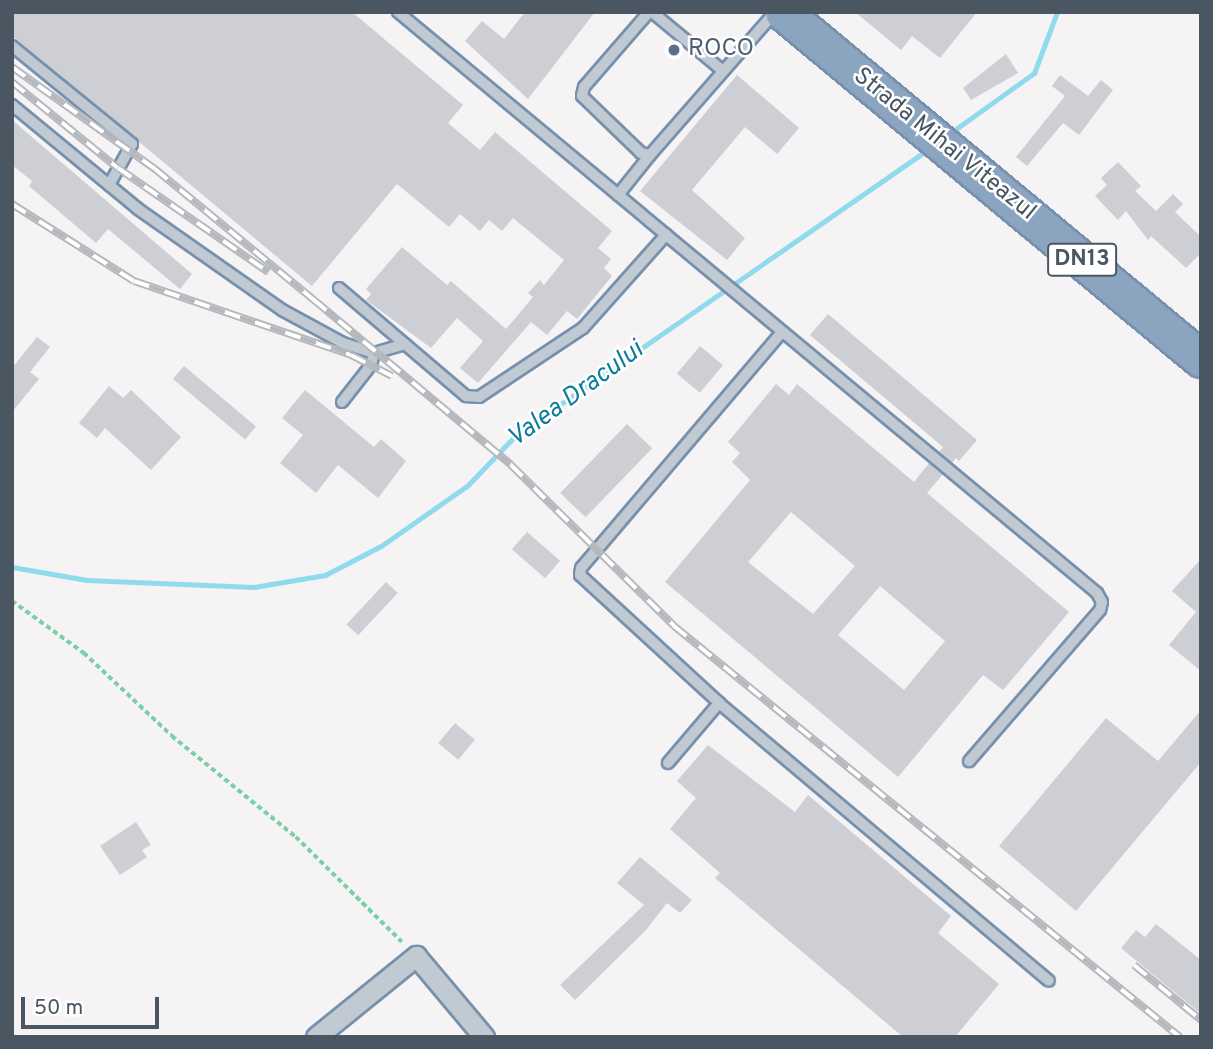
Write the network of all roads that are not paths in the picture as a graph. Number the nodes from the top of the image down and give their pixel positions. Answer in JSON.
{"nodes":[{"id":1,"x":398,"y":12,"type":"edge"},
{"id":2,"x":650,"y":12,"type":"edge"},
{"id":3,"x":775,"y":12,"type":"edge"},
{"id":4,"x":783,"y":12,"type":"edge"},
{"id":5,"x":12,"y":46,"type":"edge"},
{"id":6,"x":723,"y":71,"type":"junction"},
{"id":7,"x":12,"y":105,"type":"edge"},
{"id":8,"x":650,"y":155,"type":"junction"},
{"id":9,"x":108,"y":185,"type":"junction"},
{"id":10,"x":618,"y":195,"type":"junction"},
{"id":11,"x":666,"y":235,"type":"junction"},
{"id":12,"x":339,"y":288,"type":"dead end"},
{"id":13,"x":782,"y":332,"type":"junction"},
{"id":14,"x":405,"y":344,"type":"junction"},
{"id":15,"x":374,"y":353,"type":"junction"},
{"id":16,"x":1201,"y":359,"type":"edge"},
{"id":17,"x":342,"y":402,"type":"dead end"},
{"id":18,"x":719,"y":703,"type":"junction"},
{"id":19,"x":968,"y":761,"type":"dead end"},
{"id":20,"x":668,"y":763,"type":"dead end"},
{"id":21,"x":1049,"y":981,"type":"dead end"},
{"id":22,"x":316,"y":1037,"type":"edge"},
{"id":23,"x":484,"y":1037,"type":"edge"}],
"edges":[{"from":1,"to":10,"type":"lane"},
{"from":2,"to":6,"type":"lane"},
{"from":2,"to":8,"type":"lane"},
{"from":3,"to":6,"type":"lane"},
{"from":4,"to":16,"type":"highway","name":"Strada Mihai Viteazul","number":"DN13"},
{"from":5,"to":9,"type":"lane"},
{"from":6,"to":8,"type":"lane"},
{"from":7,"to":9,"type":"lane"},
{"from":8,"to":10,"type":"lane"},
{"from":9,"to":15,"type":"lane"},
{"from":10,"to":11,"type":"lane"},
{"from":11,"to":13,"type":"lane"},
{"from":11,"to":14,"type":"lane"},
{"from":12,"to":14,"type":"lane"},
{"from":13,"to":18,"type":"lane"},
{"from":13,"to":19,"type":"lane"},
{"from":14,"to":15,"type":"lane"},
{"from":15,"to":17,"type":"lane"},
{"from":18,"to":20,"type":"lane"},
{"from":18,"to":21,"type":"lane"},
{"from":22,"to":23,"type":"street"}]}
